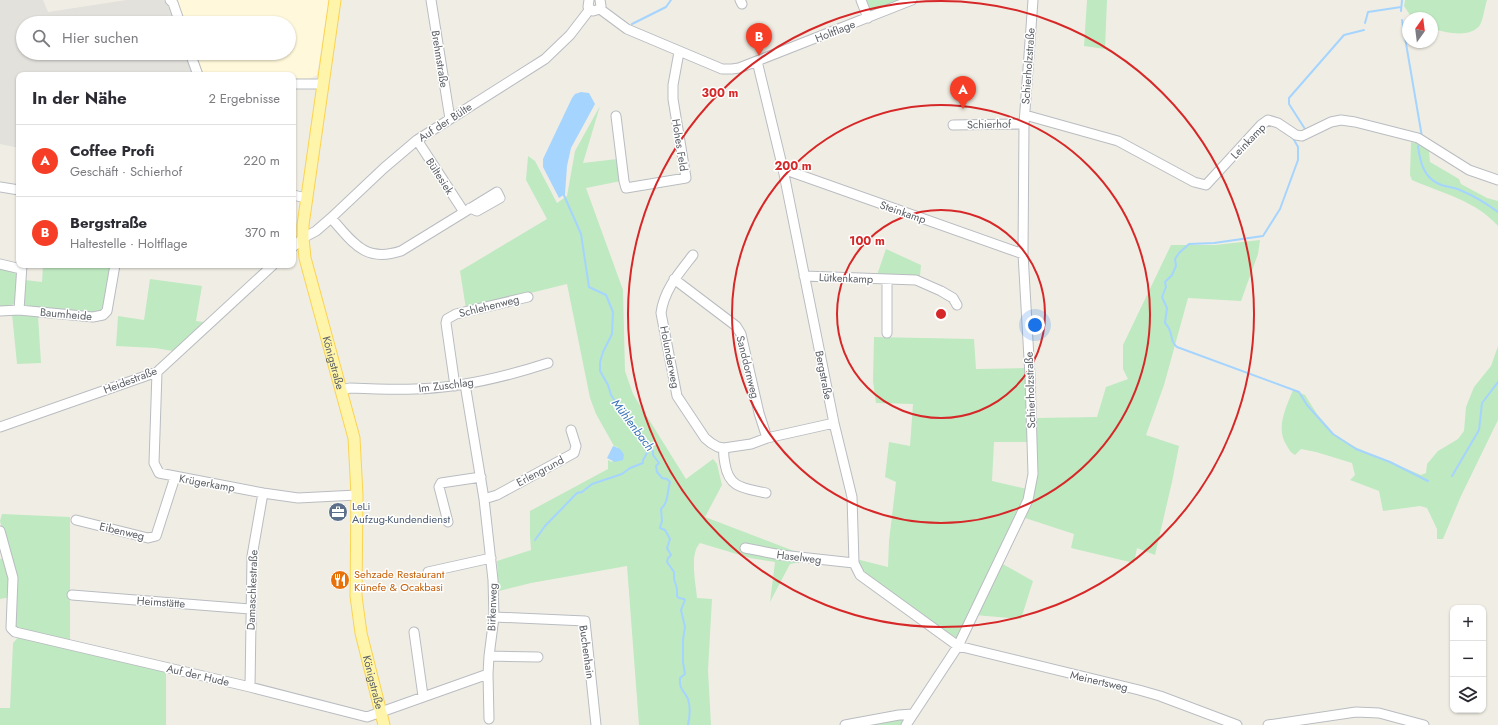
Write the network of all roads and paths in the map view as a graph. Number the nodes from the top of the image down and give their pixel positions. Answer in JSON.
{"nodes":[{"id":1,"x":170,"y":0,"type":"edge"},
{"id":2,"x":335,"y":0,"type":"edge"},
{"id":3,"x":431,"y":0,"type":"edge"},
{"id":4,"x":861,"y":0,"type":"edge"},
{"id":5,"x":912,"y":0,"type":"edge"},
{"id":6,"x":1033,"y":0,"type":"edge"},
{"id":7,"x":589,"y":2,"type":"edge"},
{"id":8,"x":600,"y":4,"type":"edge"},
{"id":9,"x":178,"y":16,"type":"edge"},
{"id":10,"x":868,"y":18,"type":"junction"},
{"id":11,"x":679,"y":52,"type":"junction"},
{"id":12,"x":193,"y":60,"type":"edge"},
{"id":13,"x":757,"y":61,"type":"junction"},
{"id":14,"x":197,"y":72,"type":"edge"},
{"id":15,"x":296,"y":84,"type":"edge"},
{"id":16,"x":322,"y":84,"type":"junction"},
{"id":17,"x":616,"y":116,"type":"dead end"},
{"id":18,"x":450,"y":119,"type":"junction"},
{"id":19,"x":1024,"y":120,"type":"junction"},
{"id":20,"x":953,"y":125,"type":"dead end"},
{"id":21,"x":417,"y":140,"type":"junction"},
{"id":22,"x":783,"y":169,"type":"junction"},
{"id":23,"x":1498,"y":180,"type":"edge"},
{"id":24,"x":0,"y":187,"type":"edge"},
{"id":25,"x":16,"y":190,"type":"edge"},
{"id":26,"x":296,"y":196,"type":"edge"},
{"id":27,"x":306,"y":198,"type":"junction"},
{"id":28,"x":331,"y":218,"type":"junction"},
{"id":29,"x":298,"y":238,"type":"edge"},
{"id":30,"x":1023,"y":254,"type":"junction"},
{"id":31,"x":693,"y":255,"type":"dead end"},
{"id":32,"x":0,"y":264,"type":"edge"},
{"id":33,"x":16,"y":266,"type":"edge"},
{"id":34,"x":22,"y":268,"type":"edge"},
{"id":35,"x":114,"y":268,"type":"edge"},
{"id":36,"x":270,"y":268,"type":"edge"},
{"id":37,"x":804,"y":276,"type":"junction"},
{"id":38,"x":674,"y":279,"type":"junction"},
{"id":39,"x":887,"y":279,"type":"junction"},
{"id":40,"x":528,"y":297,"type":"dead end"},
{"id":41,"x":957,"y":305,"type":"dead end"},
{"id":42,"x":19,"y":310,"type":"junction"},
{"id":43,"x":0,"y":311,"type":"edge"},
{"id":44,"x":887,"y":333,"type":"dead end"},
{"id":45,"x":548,"y":364,"type":"dead end"},
{"id":46,"x":157,"y":372,"type":"junction"},
{"id":47,"x":460,"y":385,"type":"junction"},
{"id":48,"x":341,"y":390,"type":"junction"},
{"id":49,"x":834,"y":423,"type":"junction"},
{"id":50,"x":0,"y":427,"type":"edge"},
{"id":51,"x":570,"y":430,"type":"dead end"},
{"id":52,"x":767,"y":438,"type":"junction"},
{"id":53,"x":724,"y":448,"type":"junction"},
{"id":54,"x":175,"y":477,"type":"junction"},
{"id":55,"x":481,"y":477,"type":"junction"},
{"id":56,"x":263,"y":493,"type":"junction"},
{"id":57,"x":766,"y":493,"type":"dead end"},
{"id":58,"x":357,"y":495,"type":"junction"},
{"id":59,"x":484,"y":499,"type":"junction"},
{"id":60,"x":76,"y":520,"type":"dead end"},
{"id":61,"x":448,"y":522,"type":"dead end"},
{"id":62,"x":0,"y":531,"type":"edge"},
{"id":63,"x":745,"y":548,"type":"dead end"},
{"id":64,"x":491,"y":558,"type":"junction"},
{"id":65,"x":854,"y":563,"type":"junction"},
{"id":66,"x":428,"y":572,"type":"dead end"},
{"id":67,"x":72,"y":595,"type":"dead end"},
{"id":68,"x":250,"y":609,"type":"junction"},
{"id":69,"x":494,"y":617,"type":"junction"},
{"id":70,"x":414,"y":632,"type":"dead end"},
{"id":71,"x":958,"y":646,"type":"junction"},
{"id":72,"x":489,"y":656,"type":"junction"},
{"id":73,"x":538,"y":657,"type":"dead end"},
{"id":74,"x":488,"y":674,"type":"junction"},
{"id":75,"x":250,"y":687,"type":"junction"},
{"id":76,"x":423,"y":696,"type":"junction"},
{"id":77,"x":381,"y":713,"type":"junction"},
{"id":78,"x":912,"y":714,"type":"junction"},
{"id":79,"x":489,"y":719,"type":"dead end"},
{"id":80,"x":384,"y":725,"type":"edge"},
{"id":81,"x":596,"y":725,"type":"edge"},
{"id":82,"x":845,"y":725,"type":"edge"},
{"id":83,"x":906,"y":725,"type":"edge"},
{"id":84,"x":1237,"y":725,"type":"edge"},
{"id":85,"x":1268,"y":725,"type":"edge"},
{"id":86,"x":1424,"y":725,"type":"edge"}],
"edges":[{"from":1,"to":9,"type":"street"},
{"from":2,"to":16,"type":"main road","name":"Königstraße"},
{"from":3,"to":18,"type":"street","name":"Brehmstraße"},
{"from":4,"to":10,"type":"street"},
{"from":5,"to":10,"type":"street","name":"Holtflage"},
{"from":6,"to":19,"type":"street","name":"Schierholzstraße"},
{"from":7,"to":8,"type":"street"},
{"from":7,"to":18,"type":"street","name":"Auf der Bülte"},
{"from":8,"to":11,"type":"street"},
{"from":10,"to":13,"type":"street","name":"Holtflage"},
{"from":11,"to":13,"type":"street"},
{"from":11,"to":17,"type":"street","name":"Hohes Feld"},
{"from":12,"to":14,"type":"street"},
{"from":13,"to":22,"type":"street","name":"Bergstraße"},
{"from":15,"to":16,"type":"street"},
{"from":16,"to":27,"type":"main road","name":"Königstraße"},
{"from":18,"to":21,"type":"street","name":"Auf der Bülte"},
{"from":19,"to":20,"type":"street","name":"Schierhof"},
{"from":19,"to":23,"type":"street","name":"Leinkamp"},
{"from":19,"to":30,"type":"street","name":"Schierholzstraße"},
{"from":21,"to":28,"type":"street","name":"Auf der Bülte"},
{"from":21,"to":28,"type":"street","name":"Bültesiek"},
{"from":22,"to":30,"type":"street","name":"Steinkamp"},
{"from":22,"to":37,"type":"street","name":"Bergstraße"},
{"from":24,"to":25,"type":"street"},
{"from":26,"to":27,"type":"street"},
{"from":27,"to":29,"type":"main road","name":"Königstraße"},
{"from":28,"to":29,"type":"street","name":"Auf der Bülte"},
{"from":29,"to":48,"type":"main road","name":"Königstraße"},
{"from":30,"to":71,"type":"street","name":"Schierholzstraße"},
{"from":31,"to":38,"type":"street","name":"Holunderweg"},
{"from":32,"to":33,"type":"street"},
{"from":34,"to":42,"type":"street"},
{"from":35,"to":42,"type":"street","name":"Baumheide"},
{"from":36,"to":46,"type":"street","name":"Heidestraße"},
{"from":37,"to":39,"type":"street","name":"Lütkenkamp"},
{"from":37,"to":49,"type":"street","name":"Bergstraße"},
{"from":38,"to":52,"type":"street","name":"Sanddornweg"},
{"from":38,"to":53,"type":"street","name":"Holunderweg"},
{"from":39,"to":41,"type":"street","name":"Lütkenkamp"},
{"from":39,"to":44,"type":"street","name":"Lütkenkamp"},
{"from":40,"to":47,"type":"street","name":"Schlehenweg"},
{"from":42,"to":43,"type":"street","name":"Baumheide"},
{"from":45,"to":47,"type":"street","name":"Im Zuschlag"},
{"from":46,"to":50,"type":"street","name":"Heidestraße"},
{"from":46,"to":54,"type":"street","name":"Krügerkamp"},
{"from":47,"to":48,"type":"street","name":"Im Zuschlag"},
{"from":47,"to":55,"type":"street","name":"Birkenweg"},
{"from":48,"to":58,"type":"main road","name":"Königstraße"},
{"from":49,"to":52,"type":"street"},
{"from":49,"to":65,"type":"street","name":"Bergstraße"},
{"from":51,"to":59,"type":"street","name":"Erlengrund"},
{"from":52,"to":53,"type":"street"},
{"from":53,"to":57,"type":"street"},
{"from":54,"to":56,"type":"street","name":"Krügerkamp"},
{"from":54,"to":60,"type":"street","name":"Eibenweg"},
{"from":55,"to":59,"type":"street","name":"Birkenweg"},
{"from":55,"to":61,"type":"street"},
{"from":56,"to":58,"type":"street","name":"Krügerkamp"},
{"from":56,"to":68,"type":"street","name":"Damaschkestraße"},
{"from":58,"to":77,"type":"main road","name":"Königstraße"},
{"from":59,"to":64,"type":"street","name":"Birkenweg"},
{"from":62,"to":75,"type":"street","name":"Auf der Hude"},
{"from":63,"to":65,"type":"street","name":"Haselweg"},
{"from":64,"to":66,"type":"street"},
{"from":64,"to":69,"type":"street","name":"Birkenweg"},
{"from":65,"to":71,"type":"street"},
{"from":67,"to":68,"type":"street","name":"Heimstätte"},
{"from":68,"to":75,"type":"street","name":"Damaschkestraße"},
{"from":69,"to":72,"type":"street","name":"Birkenweg"},
{"from":69,"to":81,"type":"street","name":"Buchenhain"},
{"from":70,"to":76,"type":"street"},
{"from":71,"to":78,"type":"street","name":"Schierholzstraße"},
{"from":71,"to":84,"type":"street","name":"Meinertsweg"},
{"from":72,"to":73,"type":"street"},
{"from":72,"to":74,"type":"street","name":"Birkenweg"},
{"from":74,"to":76,"type":"street"},
{"from":74,"to":79,"type":"street","name":"Birkenweg"},
{"from":75,"to":77,"type":"street","name":"Auf der Hude"},
{"from":76,"to":77,"type":"street"},
{"from":77,"to":80,"type":"main road","name":"Königstraße"},
{"from":78,"to":82,"type":"street"},
{"from":78,"to":83,"type":"street","name":"Schierholzstraße"},
{"from":85,"to":86,"type":"street"}]}
